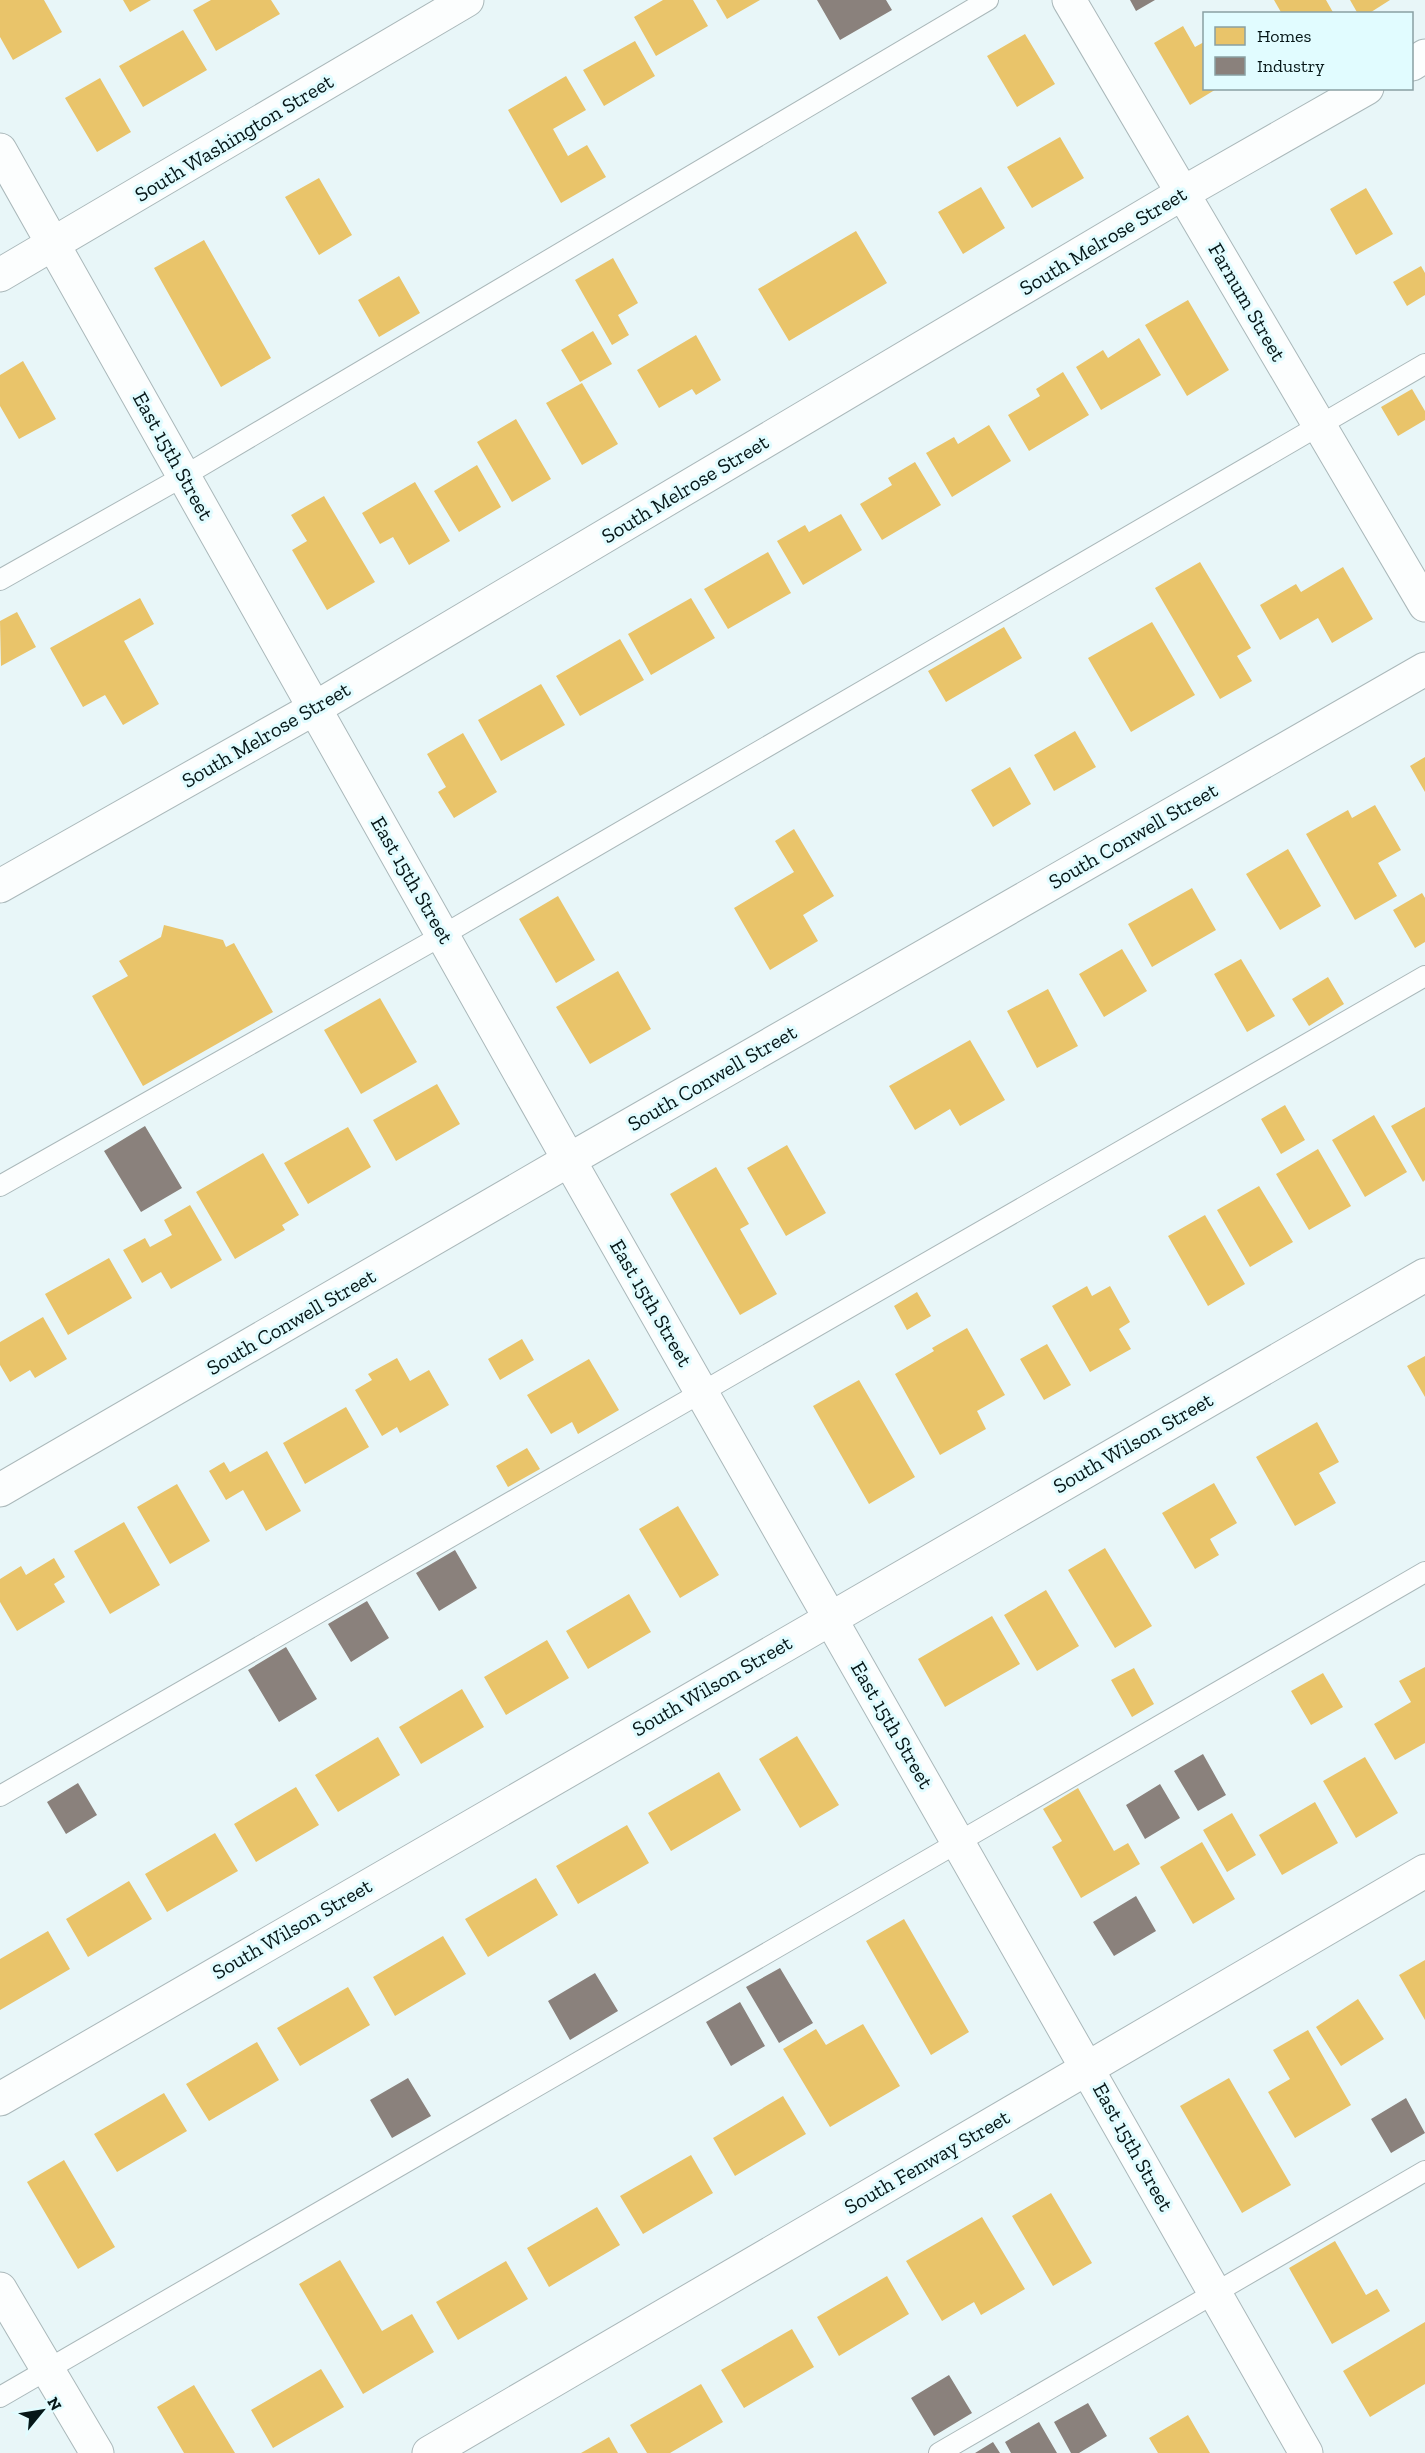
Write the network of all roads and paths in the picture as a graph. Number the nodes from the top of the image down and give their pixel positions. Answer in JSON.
{"nodes":[{"id":1,"x":467,"y":0,"type":"edge"},
{"id":2,"x":988,"y":0,"type":"edge"},
{"id":3,"x":1069,"y":0,"type":"edge"},
{"id":4,"x":1364,"y":90,"type":"edge"},
{"id":5,"x":0,"y":150,"type":"edge"},
{"id":6,"x":1182,"y":193,"type":"junction"},
{"id":7,"x":54,"y":244,"type":"junction"},
{"id":8,"x":0,"y":275,"type":"edge"},
{"id":9,"x":1425,"y":364,"type":"edge"},
{"id":10,"x":1319,"y":425,"type":"junction"},
{"id":11,"x":184,"y":476,"type":"junction"},
{"id":12,"x":0,"y":580,"type":"edge"},
{"id":13,"x":1425,"y":605,"type":"edge"},
{"id":14,"x":1425,"y":669,"type":"edge"},
{"id":15,"x":315,"y":708,"type":"junction"},
{"id":16,"x":0,"y":886,"type":"edge"},
{"id":17,"x":443,"y":935,"type":"junction"},
{"id":18,"x":1425,"y":976,"type":"edge"},
{"id":19,"x":569,"y":1160,"type":"junction"},
{"id":20,"x":0,"y":1186,"type":"edge"},
{"id":21,"x":1425,"y":1275,"type":"edge"},
{"id":22,"x":703,"y":1392,"type":"junction"},
{"id":23,"x":0,"y":1490,"type":"edge"},
{"id":24,"x":1425,"y":1572,"type":"edge"},
{"id":25,"x":830,"y":1617,"type":"junction"},
{"id":26,"x":0,"y":1796,"type":"edge"},
{"id":27,"x":958,"y":1842,"type":"junction"},
{"id":28,"x":1425,"y":1871,"type":"edge"},
{"id":29,"x":1088,"y":2068,"type":"junction"},
{"id":30,"x":0,"y":2098,"type":"edge"},
{"id":31,"x":1425,"y":2171,"type":"edge"},
{"id":32,"x":0,"y":2289,"type":"edge"},
{"id":33,"x":1215,"y":2292,"type":"junction"},
{"id":34,"x":48,"y":2370,"type":"junction"},
{"id":35,"x":0,"y":2397,"type":"edge"},
{"id":36,"x":97,"y":2453,"type":"edge"},
{"id":37,"x":429,"y":2453,"type":"edge"},
{"id":38,"x":939,"y":2453,"type":"edge"},
{"id":39,"x":1306,"y":2453,"type":"edge"}],
"edges":[{"from":1,"to":7,"type":"street","name":"South Washington Street"},
{"from":2,"to":11,"type":"lane"},
{"from":3,"to":6,"type":"street","name":"Farnum Street"},
{"from":4,"to":6,"type":"street","name":"South Melrose Street"},
{"from":5,"to":7,"type":"street","name":"East 15th Street"},
{"from":6,"to":10,"type":"street","name":"Farnum Street"},
{"from":6,"to":15,"type":"street","name":"South Melrose Street"},
{"from":7,"to":8,"type":"street","name":"South Washington Street"},
{"from":7,"to":11,"type":"street","name":"East 15th Street"},
{"from":9,"to":10,"type":"lane"},
{"from":10,"to":13,"type":"street","name":"Farnum Street"},
{"from":10,"to":17,"type":"lane"},
{"from":11,"to":12,"type":"lane"},
{"from":11,"to":15,"type":"street","name":"East 15th Street"},
{"from":14,"to":19,"type":"street","name":"South Conwell Street"},
{"from":15,"to":16,"type":"street","name":"South Melrose Street"},
{"from":15,"to":17,"type":"street","name":"East 15th Street"},
{"from":17,"to":19,"type":"street","name":"East 15th Street"},
{"from":17,"to":20,"type":"lane"},
{"from":18,"to":22,"type":"lane"},
{"from":19,"to":22,"type":"street","name":"East 15th Street"},
{"from":19,"to":23,"type":"street","name":"South Conwell Street"},
{"from":21,"to":25,"type":"street","name":"South Wilson Street"},
{"from":22,"to":25,"type":"street","name":"East 15th Street"},
{"from":22,"to":26,"type":"lane"},
{"from":24,"to":27,"type":"lane"},
{"from":25,"to":27,"type":"street","name":"East 15th Street"},
{"from":25,"to":30,"type":"street","name":"South Wilson Street"},
{"from":27,"to":29,"type":"street","name":"East 15th Street"},
{"from":27,"to":34,"type":"lane"},
{"from":28,"to":29,"type":"street","name":"South Fenway Street"},
{"from":29,"to":33,"type":"street","name":"East 15th Street"},
{"from":29,"to":37,"type":"street","name":"South Fenway Street"},
{"from":31,"to":33,"type":"lane"},
{"from":32,"to":34,"type":"street"},
{"from":33,"to":38,"type":"lane"},
{"from":33,"to":39,"type":"street","name":"East 15th Street"},
{"from":34,"to":35,"type":"lane"},
{"from":34,"to":36,"type":"street"}]}
